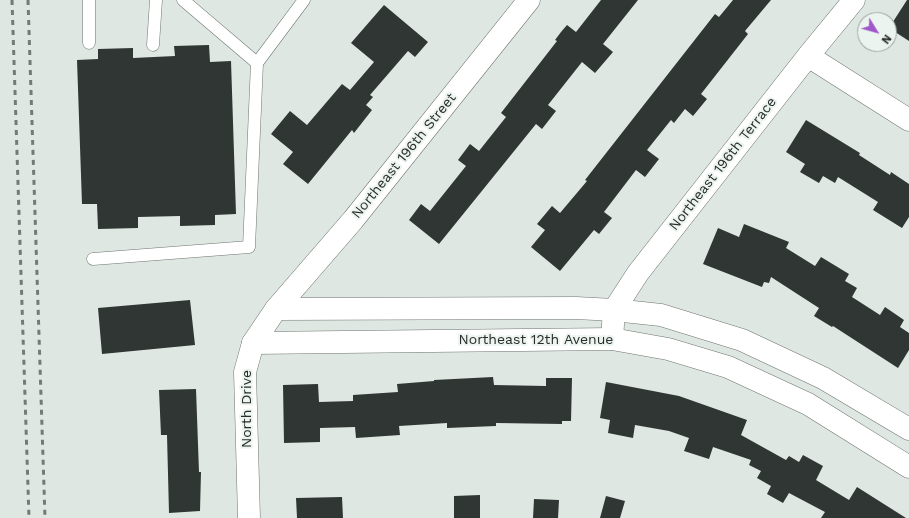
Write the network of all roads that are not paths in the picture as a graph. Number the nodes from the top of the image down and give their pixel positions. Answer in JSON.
{"nodes":[{"id":1,"x":89,"y":0,"type":"edge"},
{"id":2,"x":156,"y":0,"type":"edge"},
{"id":3,"x":183,"y":0,"type":"edge"},
{"id":4,"x":304,"y":0,"type":"edge"},
{"id":5,"x":529,"y":0,"type":"edge"},
{"id":6,"x":854,"y":0,"type":"edge"},
{"id":7,"x":89,"y":43,"type":"dead end"},
{"id":8,"x":153,"y":45,"type":"dead end"},
{"id":9,"x":808,"y":56,"type":"junction"},
{"id":10,"x":257,"y":62,"type":"junction"},
{"id":11,"x":909,"y":120,"type":"edge"},
{"id":12,"x":93,"y":259,"type":"dead end"},
{"id":13,"x":276,"y":309,"type":"junction"},
{"id":14,"x":614,"y":310,"type":"junction"},
{"id":15,"x":612,"y":339,"type":"junction"},
{"id":16,"x":253,"y":343,"type":"junction"},
{"id":17,"x":909,"y":429,"type":"edge"},
{"id":18,"x":909,"y":468,"type":"edge"},
{"id":19,"x":249,"y":518,"type":"edge"}],
"edges":[{"from":1,"to":7,"type":"lane"},
{"from":2,"to":8,"type":"lane"},
{"from":3,"to":10,"type":"lane"},
{"from":4,"to":10,"type":"lane"},
{"from":5,"to":13,"type":"street","name":"Northeast 196th Street"},
{"from":6,"to":9,"type":"street","name":"Northeast 196th Terrace"},
{"from":9,"to":11,"type":"street"},
{"from":9,"to":14,"type":"street","name":"Northeast 196th Terrace"},
{"from":10,"to":12,"type":"lane"},
{"from":13,"to":14,"type":"street"},
{"from":13,"to":16,"type":"street","name":"North Drive"},
{"from":14,"to":15,"type":"street","name":"Northeast 196th Terrace"},
{"from":14,"to":17,"type":"street"},
{"from":15,"to":16,"type":"street","name":"Northeast 12th Avenue"},
{"from":15,"to":18,"type":"street","name":"Northeast 12th Avenue"},
{"from":16,"to":19,"type":"street","name":"North Drive"}]}
